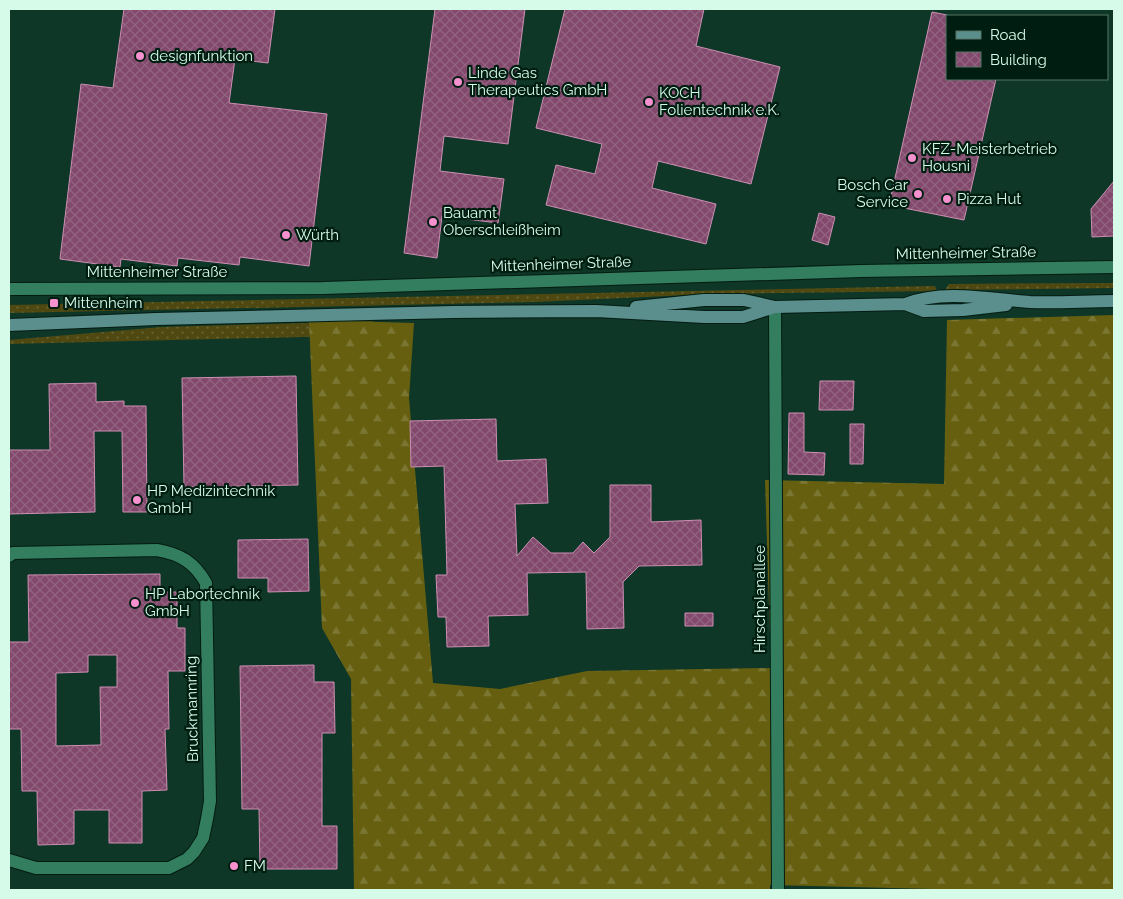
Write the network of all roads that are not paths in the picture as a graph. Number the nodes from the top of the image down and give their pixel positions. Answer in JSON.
{"nodes":[{"id":1,"x":1114,"y":267,"type":"edge"},
{"id":2,"x":9,"y":290,"type":"edge"},
{"id":3,"x":1114,"y":301,"type":"edge"},
{"id":4,"x":775,"y":307,"type":"junction"},
{"id":5,"x":9,"y":325,"type":"edge"},
{"id":6,"x":9,"y":556,"type":"edge"},
{"id":7,"x":9,"y":860,"type":"edge"},
{"id":8,"x":778,"y":890,"type":"edge"}],
"edges":[{"from":1,"to":2,"type":"street","name":"Mittenheimer Straße"},
{"from":3,"to":4,"type":"main road"},
{"from":4,"to":5,"type":"main road"},
{"from":4,"to":8,"type":"street","name":"Hirschplanallee"},
{"from":6,"to":7,"type":"street","name":"Bruckmannring"}]}
